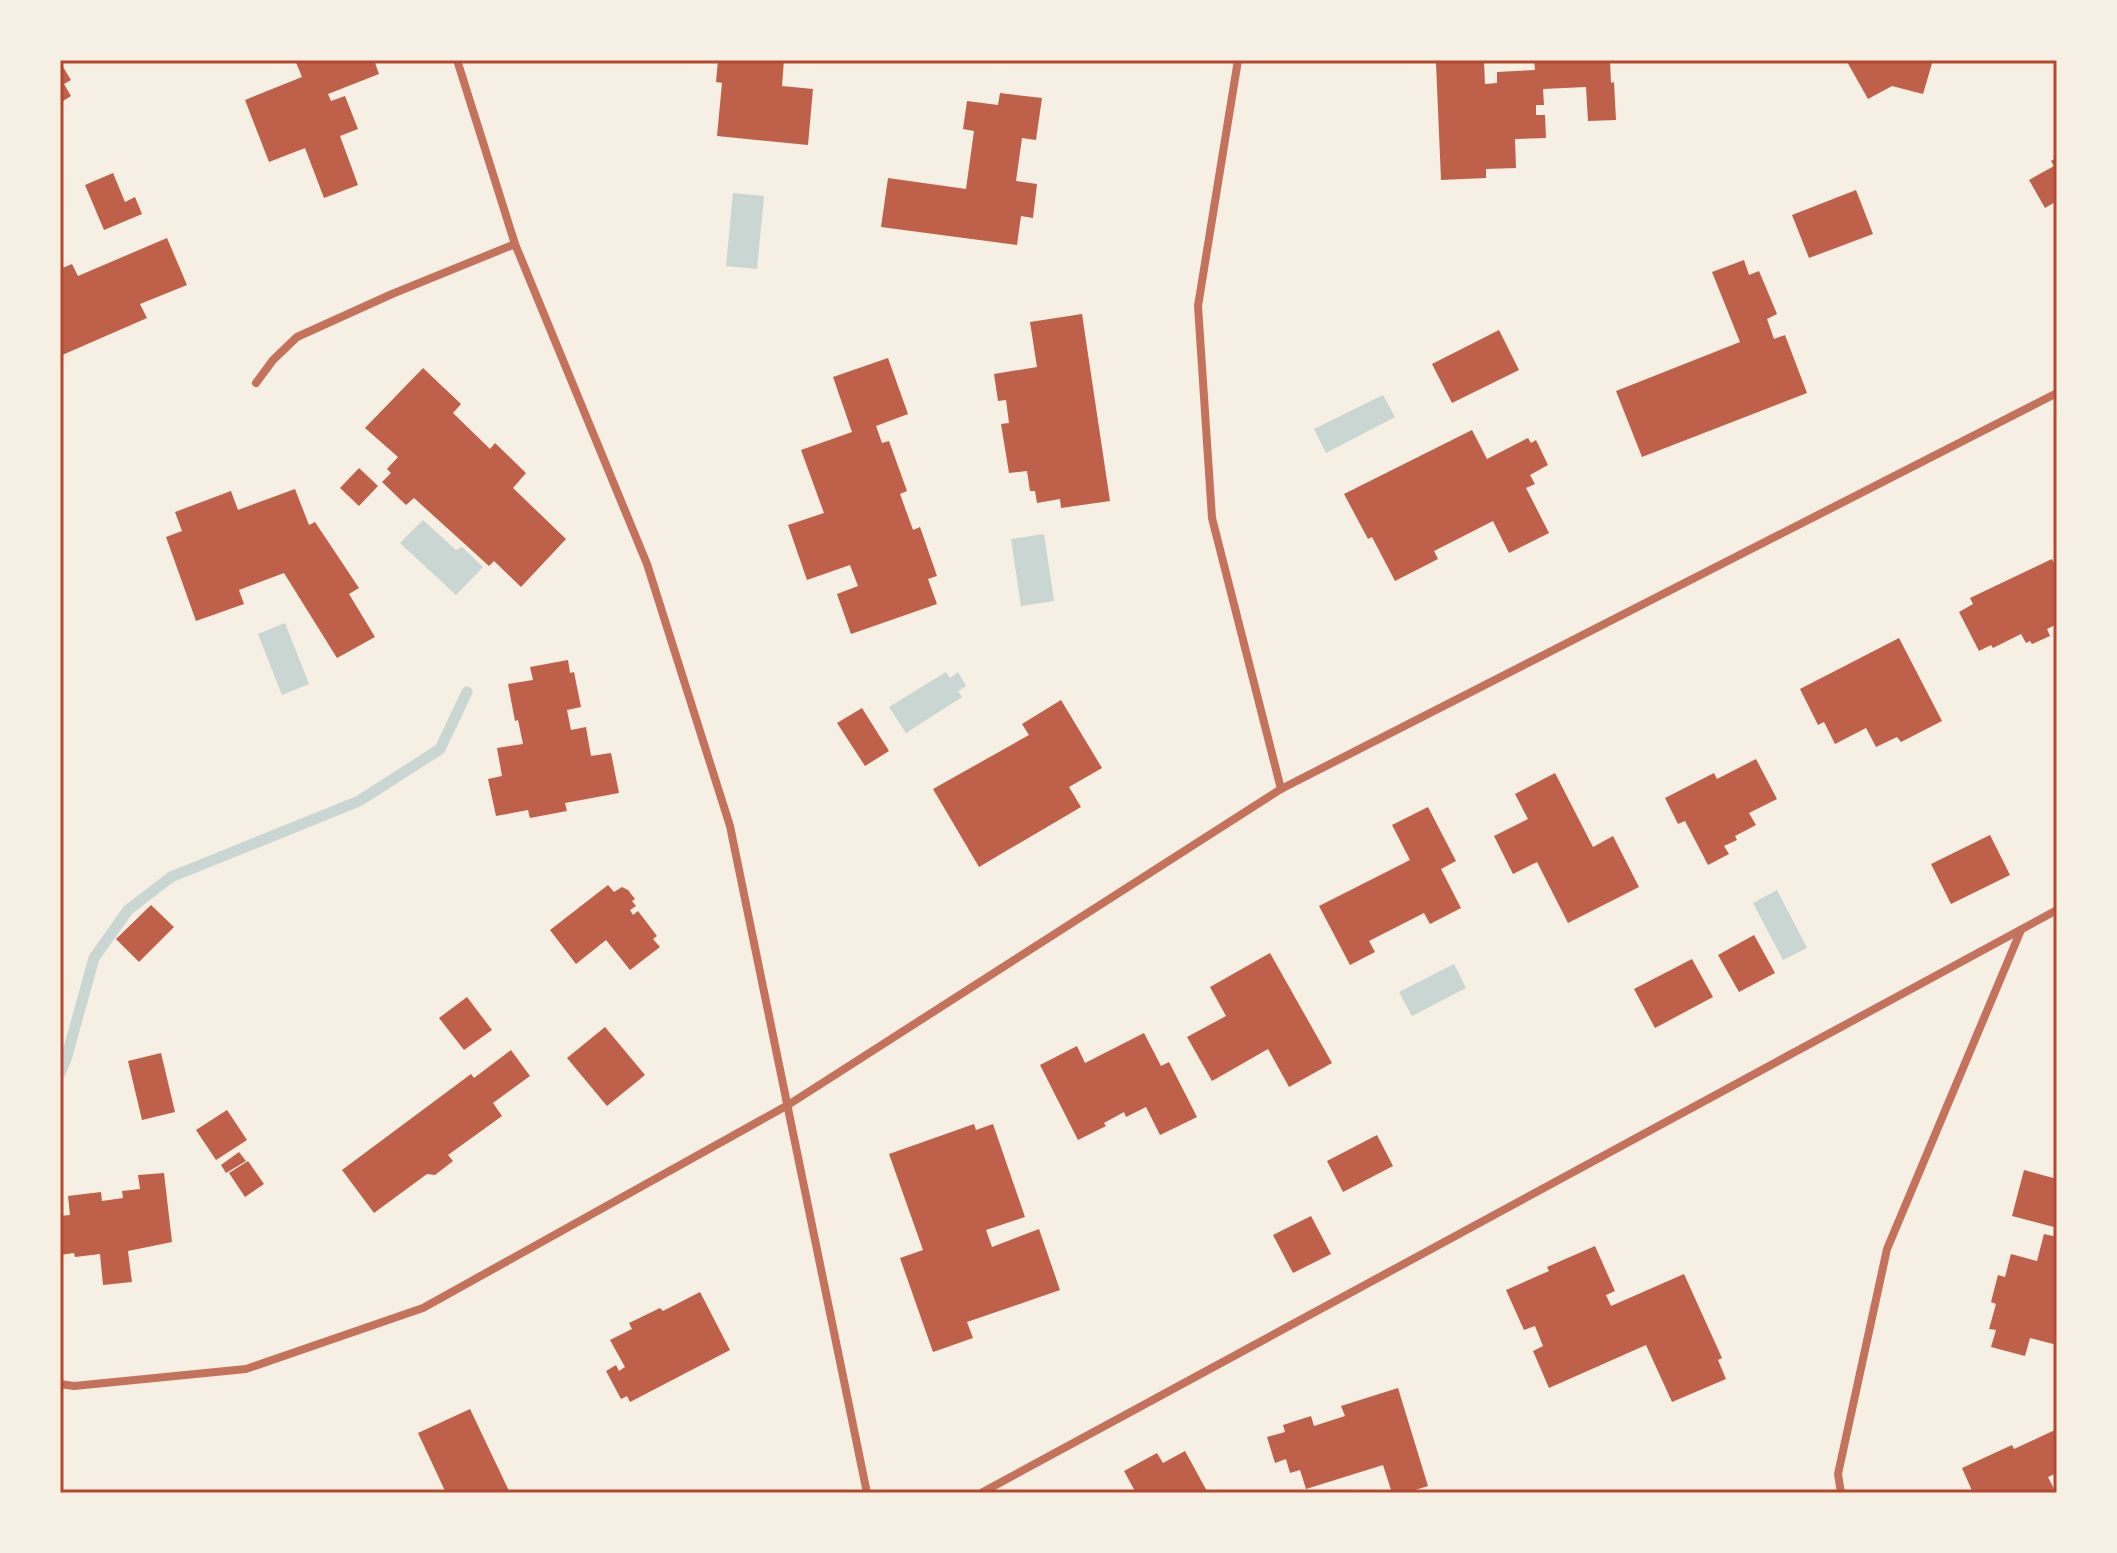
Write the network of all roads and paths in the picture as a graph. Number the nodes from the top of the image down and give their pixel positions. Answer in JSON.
{"nodes":[{"id":1,"x":457,"y":60,"type":"edge"},
{"id":2,"x":1238,"y":60,"type":"edge"},
{"id":3,"x":515,"y":244,"type":"junction"},
{"id":4,"x":256,"y":383,"type":"dead end"},
{"id":5,"x":2057,"y":393,"type":"edge"},
{"id":6,"x":1281,"y":789,"type":"junction"},
{"id":7,"x":2057,"y":910,"type":"edge"},
{"id":8,"x":2022,"y":929,"type":"junction"},
{"id":9,"x":788,"y":1105,"type":"junction"},
{"id":10,"x":60,"y":1384,"type":"edge"},
{"id":11,"x":867,"y":1493,"type":"edge"},
{"id":12,"x":981,"y":1493,"type":"edge"},
{"id":13,"x":1841,"y":1493,"type":"edge"}],
"edges":[{"from":1,"to":3,"type":"street"},
{"from":2,"to":6,"type":"street"},
{"from":3,"to":4,"type":"street"},
{"from":3,"to":9,"type":"street"},
{"from":5,"to":6,"type":"street"},
{"from":6,"to":9,"type":"street"},
{"from":7,"to":8,"type":"street"},
{"from":8,"to":12,"type":"street"},
{"from":8,"to":13,"type":"street"},
{"from":9,"to":10,"type":"street"},
{"from":9,"to":11,"type":"street"}]}
